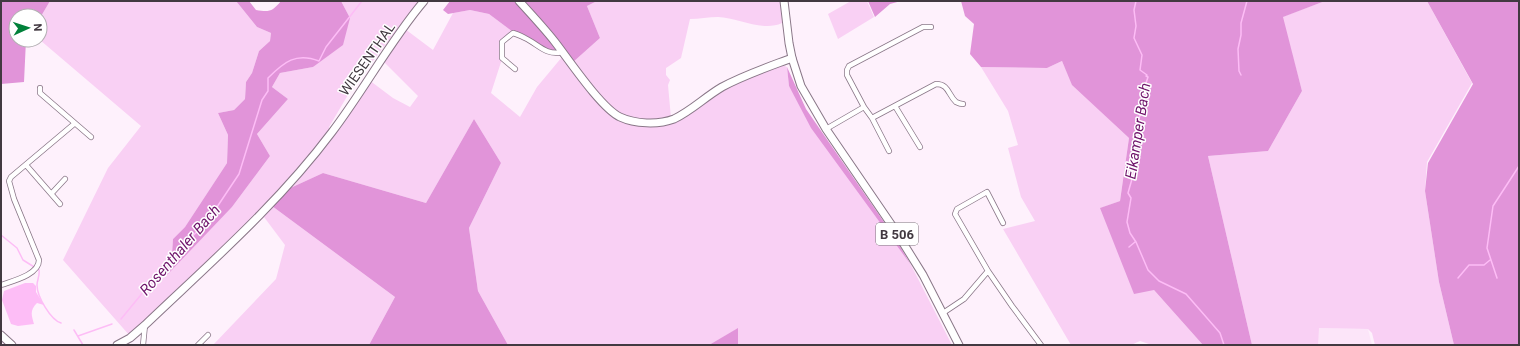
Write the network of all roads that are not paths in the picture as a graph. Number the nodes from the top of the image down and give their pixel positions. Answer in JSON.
{"nodes":[{"id":1,"x":424,"y":1,"type":"edge"},
{"id":2,"x":518,"y":1,"type":"edge"},
{"id":3,"x":784,"y":1,"type":"edge"},
{"id":4,"x":931,"y":27,"type":"dead end"},
{"id":5,"x":562,"y":52,"type":"junction"},
{"id":6,"x":792,"y":58,"type":"junction"},
{"id":7,"x":515,"y":69,"type":"dead end"},
{"id":8,"x":40,"y":88,"type":"dead end"},
{"id":9,"x":963,"y":104,"type":"dead end"},
{"id":10,"x":896,"y":106,"type":"junction"},
{"id":11,"x":864,"y":107,"type":"junction"},
{"id":12,"x":872,"y":118,"type":"junction"},
{"id":13,"x":74,"y":124,"type":"junction"},
{"id":14,"x":826,"y":129,"type":"junction"},
{"id":15,"x":91,"y":137,"type":"dead end"},
{"id":16,"x":920,"y":147,"type":"dead end"},
{"id":17,"x":889,"y":151,"type":"dead end"},
{"id":18,"x":26,"y":165,"type":"junction"},
{"id":19,"x":65,"y":179,"type":"dead end"},
{"id":20,"x":52,"y":193,"type":"junction"},
{"id":21,"x":60,"y":204,"type":"dead end"},
{"id":22,"x":1003,"y":223,"type":"dead end"},
{"id":23,"x":988,"y":270,"type":"junction"},
{"id":24,"x":1,"y":285,"type":"edge"},
{"id":25,"x":943,"y":313,"type":"junction"},
{"id":26,"x":145,"y":324,"type":"junction"},
{"id":27,"x":1,"y":335,"type":"edge"},
{"id":28,"x":208,"y":335,"type":"dead end"},
{"id":29,"x":12,"y":345,"type":"edge"},
{"id":30,"x":117,"y":345,"type":"edge"},
{"id":31,"x":143,"y":345,"type":"edge"},
{"id":32,"x":198,"y":345,"type":"edge"},
{"id":33,"x":958,"y":345,"type":"edge"},
{"id":34,"x":1042,"y":345,"type":"edge"}],
"edges":[{"from":1,"to":26,"type":"street","name":"WIESENTHAL"},
{"from":2,"to":5,"type":"street"},
{"from":3,"to":6,"type":"street","number":"B 506"},
{"from":4,"to":11,"type":"street"},
{"from":5,"to":6,"type":"street"},
{"from":5,"to":7,"type":"street"},
{"from":6,"to":14,"type":"street","number":"B 506"},
{"from":8,"to":13,"type":"street"},
{"from":9,"to":10,"type":"street"},
{"from":10,"to":12,"type":"street"},
{"from":10,"to":16,"type":"street"},
{"from":11,"to":12,"type":"street"},
{"from":11,"to":14,"type":"street"},
{"from":12,"to":17,"type":"street"},
{"from":13,"to":15,"type":"street"},
{"from":13,"to":18,"type":"street"},
{"from":14,"to":25,"type":"street","number":"B 506"},
{"from":18,"to":20,"type":"street"},
{"from":18,"to":24,"type":"street"},
{"from":19,"to":20,"type":"street"},
{"from":20,"to":21,"type":"street"},
{"from":22,"to":23,"type":"street"},
{"from":23,"to":25,"type":"street"},
{"from":23,"to":34,"type":"street"},
{"from":25,"to":33,"type":"street","number":"B 506"},
{"from":26,"to":30,"type":"street","name":"WIESENTHAL"},
{"from":26,"to":31,"type":"street"},
{"from":27,"to":29,"type":"street"},
{"from":28,"to":32,"type":"street"}]}
